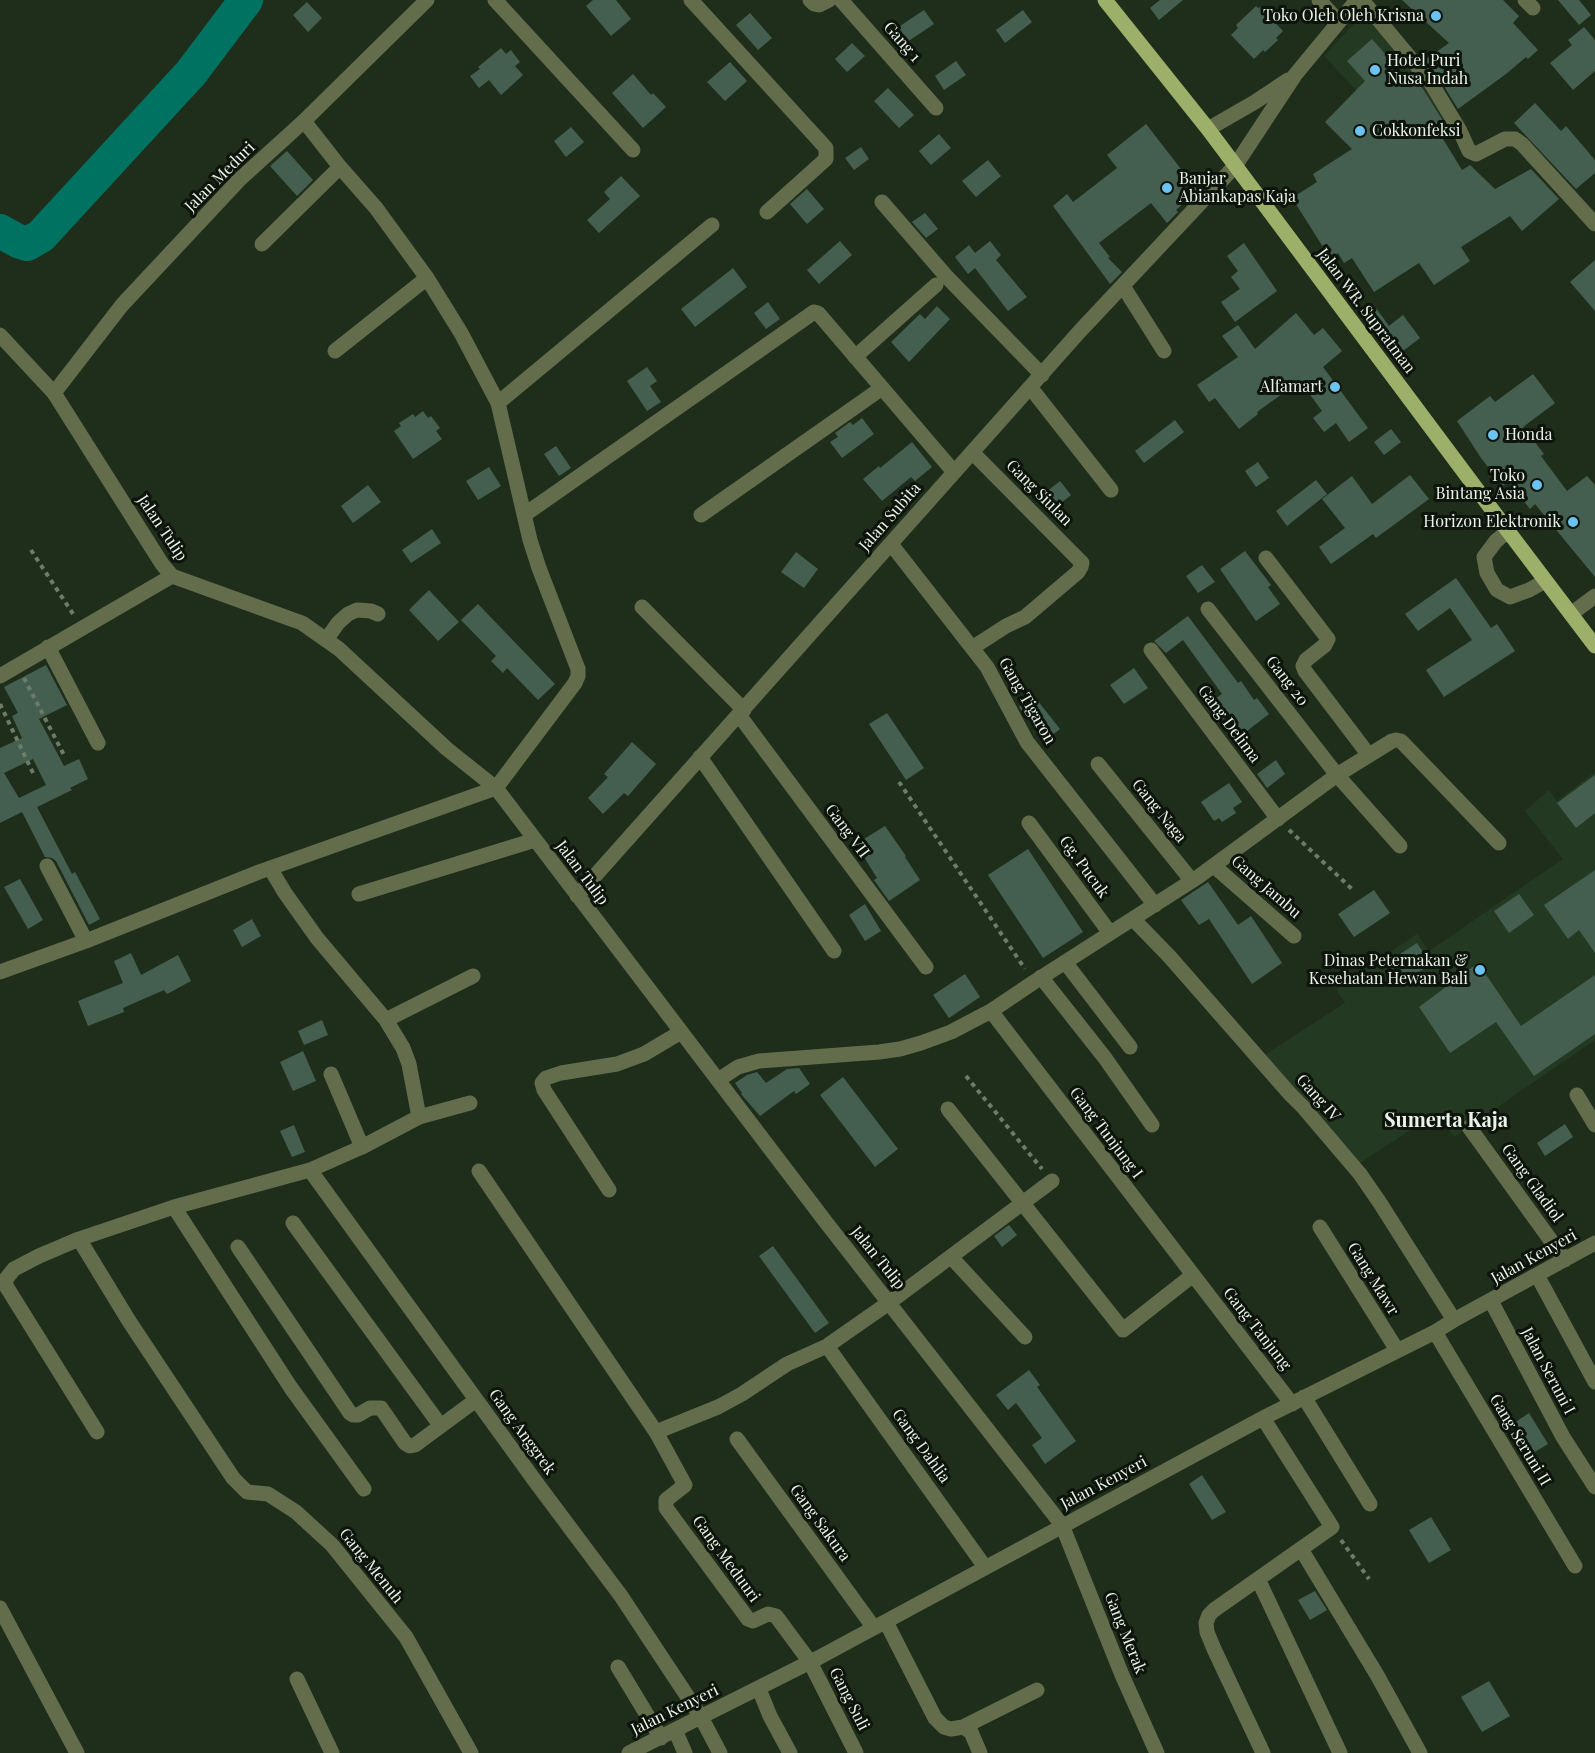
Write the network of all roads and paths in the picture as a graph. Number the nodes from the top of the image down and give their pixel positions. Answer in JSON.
{"nodes":[{"id":1,"x":427,"y":0,"type":"edge"},
{"id":2,"x":495,"y":0,"type":"edge"},
{"id":3,"x":691,"y":0,"type":"edge"},
{"id":4,"x":810,"y":0,"type":"edge"},
{"id":5,"x":829,"y":0,"type":"edge"},
{"id":6,"x":841,"y":0,"type":"edge"},
{"id":7,"x":1105,"y":0,"type":"edge"},
{"id":8,"x":1319,"y":0,"type":"edge"},
{"id":9,"x":1357,"y":0,"type":"edge"},
{"id":10,"x":1362,"y":0,"type":"edge"},
{"id":11,"x":1339,"y":22,"type":"junction"},
{"id":12,"x":1295,"y":75,"type":"junction"},
{"id":13,"x":936,"y":108,"type":"dead end"},
{"id":14,"x":304,"y":121,"type":"junction"},
{"id":15,"x":1208,"y":129,"type":"junction"},
{"id":16,"x":633,"y":150,"type":"dead end"},
{"id":17,"x":340,"y":166,"type":"junction"},
{"id":18,"x":1235,"y":166,"type":"junction"},
{"id":19,"x":882,"y":202,"type":"dead end"},
{"id":20,"x":767,"y":212,"type":"dead end"},
{"id":21,"x":1595,"y":224,"type":"edge"},
{"id":22,"x":712,"y":225,"type":"dead end"},
{"id":23,"x":262,"y":244,"type":"dead end"},
{"id":24,"x":427,"y":278,"type":"junction"},
{"id":25,"x":936,"y":285,"type":"dead end"},
{"id":26,"x":1123,"y":286,"type":"junction"},
{"id":27,"x":2,"y":340,"type":"edge"},
{"id":28,"x":335,"y":351,"type":"dead end"},
{"id":29,"x":1164,"y":351,"type":"dead end"},
{"id":30,"x":855,"y":357,"type":"junction"},
{"id":31,"x":1042,"y":375,"type":"junction"},
{"id":32,"x":1030,"y":387,"type":"junction"},
{"id":33,"x":882,"y":388,"type":"junction"},
{"id":34,"x":54,"y":393,"type":"junction"},
{"id":35,"x":498,"y":403,"type":"junction"},
{"id":36,"x":972,"y":452,"type":"junction"},
{"id":37,"x":954,"y":472,"type":"junction"},
{"id":38,"x":1111,"y":490,"type":"dead end"},
{"id":39,"x":524,"y":515,"type":"junction"},
{"id":40,"x":702,"y":515,"type":"dead end"},
{"id":41,"x":1508,"y":531,"type":"junction"},
{"id":42,"x":891,"y":544,"type":"junction"},
{"id":43,"x":31,"y":550,"type":"dead end"},
{"id":44,"x":1266,"y":558,"type":"dead end"},
{"id":45,"x":172,"y":576,"type":"junction"},
{"id":46,"x":1545,"y":581,"type":"junction"},
{"id":47,"x":1595,"y":596,"type":"edge"},
{"id":48,"x":642,"y":608,"type":"dead end"},
{"id":49,"x":1208,"y":609,"type":"dead end"},
{"id":50,"x":378,"y":614,"type":"dead end"},
{"id":51,"x":1571,"y":614,"type":"junction"},
{"id":52,"x":82,"y":627,"type":"junction"},
{"id":53,"x":326,"y":640,"type":"junction"},
{"id":54,"x":1595,"y":646,"type":"edge"},
{"id":55,"x":48,"y":647,"type":"junction"},
{"id":56,"x":972,"y":648,"type":"junction"},
{"id":57,"x":1151,"y":650,"type":"dead end"},
{"id":58,"x":18,"y":666,"type":"junction"},
{"id":59,"x":0,"y":676,"type":"edge"},
{"id":60,"x":0,"y":704,"type":"edge"},
{"id":61,"x":741,"y":713,"type":"junction"},
{"id":62,"x":98,"y":743,"type":"dead end"},
{"id":63,"x":1368,"y":754,"type":"junction"},
{"id":64,"x":65,"y":757,"type":"dead end"},
{"id":65,"x":700,"y":757,"type":"junction"},
{"id":66,"x":1098,"y":764,"type":"dead end"},
{"id":67,"x":33,"y":773,"type":"dead end"},
{"id":68,"x":1337,"y":775,"type":"junction"},
{"id":69,"x":899,"y":782,"type":"dead end"},
{"id":70,"x":496,"y":788,"type":"junction"},
{"id":71,"x":1278,"y":819,"type":"junction"},
{"id":72,"x":1029,"y":823,"type":"dead end"},
{"id":73,"x":535,"y":840,"type":"junction"},
{"id":74,"x":1499,"y":843,"type":"dead end"},
{"id":75,"x":1400,"y":846,"type":"dead end"},
{"id":76,"x":47,"y":866,"type":"dead end"},
{"id":77,"x":1214,"y":866,"type":"junction"},
{"id":78,"x":270,"y":868,"type":"junction"},
{"id":79,"x":1192,"y":881,"type":"junction"},
{"id":80,"x":1352,"y":889,"type":"dead end"},
{"id":81,"x":359,"y":894,"type":"dead end"},
{"id":82,"x":578,"y":896,"type":"junction"},
{"id":83,"x":1155,"y":905,"type":"junction"},
{"id":84,"x":1132,"y":919,"type":"junction"},
{"id":85,"x":1110,"y":933,"type":"junction"},
{"id":86,"x":1294,"y":936,"type":"dead end"},
{"id":87,"x":86,"y":941,"type":"junction"},
{"id":88,"x":834,"y":951,"type":"dead end"},
{"id":89,"x":1065,"y":962,"type":"junction"},
{"id":90,"x":926,"y":967,"type":"dead end"},
{"id":91,"x":0,"y":972,"type":"edge"},
{"id":92,"x":473,"y":976,"type":"dead end"},
{"id":93,"x":1038,"y":980,"type":"junction"},
{"id":94,"x":991,"y":1011,"type":"junction"},
{"id":95,"x":386,"y":1020,"type":"junction"},
{"id":96,"x":681,"y":1032,"type":"junction"},
{"id":97,"x":1130,"y":1047,"type":"dead end"},
{"id":98,"x":331,"y":1074,"type":"dead end"},
{"id":99,"x":966,"y":1076,"type":"dead end"},
{"id":100,"x":718,"y":1080,"type":"junction"},
{"id":101,"x":1577,"y":1095,"type":"dead end"},
{"id":102,"x":470,"y":1103,"type":"dead end"},
{"id":103,"x":948,"y":1109,"type":"dead end"},
{"id":104,"x":419,"y":1117,"type":"junction"},
{"id":105,"x":1152,"y":1125,"type":"dead end"},
{"id":106,"x":1595,"y":1125,"type":"edge"},
{"id":107,"x":1469,"y":1127,"type":"dead end"},
{"id":108,"x":362,"y":1147,"type":"junction"},
{"id":109,"x":310,"y":1170,"type":"junction"},
{"id":110,"x":479,"y":1171,"type":"dead end"},
{"id":111,"x":1052,"y":1182,"type":"joint"},
{"id":112,"x":609,"y":1190,"type":"dead end"},
{"id":113,"x":1023,"y":1203,"type":"junction"},
{"id":114,"x":174,"y":1207,"type":"junction"},
{"id":115,"x":293,"y":1222,"type":"dead end"},
{"id":116,"x":1320,"y":1227,"type":"dead end"},
{"id":117,"x":79,"y":1239,"type":"junction"},
{"id":118,"x":1595,"y":1243,"type":"edge"},
{"id":119,"x":238,"y":1247,"type":"dead end"},
{"id":120,"x":951,"y":1257,"type":"junction"},
{"id":121,"x":1565,"y":1260,"type":"junction"},
{"id":122,"x":1193,"y":1275,"type":"junction"},
{"id":123,"x":1537,"y":1275,"type":"junction"},
{"id":124,"x":1491,"y":1301,"type":"junction"},
{"id":125,"x":890,"y":1302,"type":"junction"},
{"id":126,"x":1454,"y":1320,"type":"junction"},
{"id":127,"x":1435,"y":1332,"type":"junction"},
{"id":128,"x":1025,"y":1337,"type":"dead end"},
{"id":129,"x":827,"y":1346,"type":"junction"},
{"id":130,"x":1397,"y":1350,"type":"junction"},
{"id":131,"x":1595,"y":1382,"type":"edge"},
{"id":132,"x":476,"y":1400,"type":"junction"},
{"id":133,"x":1298,"y":1400,"type":"junction"},
{"id":134,"x":1263,"y":1418,"type":"junction"},
{"id":135,"x":440,"y":1425,"type":"junction"},
{"id":136,"x":97,"y":1432,"type":"dead end"},
{"id":137,"x":656,"y":1432,"type":"junction"},
{"id":138,"x":737,"y":1439,"type":"dead end"},
{"id":139,"x":1595,"y":1487,"type":"edge"},
{"id":140,"x":364,"y":1489,"type":"dead end"},
{"id":141,"x":1370,"y":1504,"type":"dead end"},
{"id":142,"x":1062,"y":1525,"type":"junction"},
{"id":143,"x":1332,"y":1527,"type":"junction"},
{"id":144,"x":1301,"y":1549,"type":"junction"},
{"id":145,"x":1575,"y":1566,"type":"dead end"},
{"id":146,"x":985,"y":1567,"type":"junction"},
{"id":147,"x":1258,"y":1579,"type":"junction"},
{"id":148,"x":1369,"y":1579,"type":"dead end"},
{"id":149,"x":0,"y":1608,"type":"edge"},
{"id":150,"x":880,"y":1625,"type":"junction"},
{"id":151,"x":810,"y":1662,"type":"junction"},
{"id":152,"x":618,"y":1667,"type":"dead end"},
{"id":153,"x":297,"y":1679,"type":"dead end"},
{"id":154,"x":759,"y":1689,"type":"junction"},
{"id":155,"x":1037,"y":1690,"type":"dead end"},
{"id":156,"x":702,"y":1717,"type":"junction"},
{"id":157,"x":963,"y":1727,"type":"junction"},
{"id":158,"x":675,"y":1730,"type":"junction"},
{"id":159,"x":661,"y":1738,"type":"junction"},
{"id":160,"x":77,"y":1753,"type":"edge"},
{"id":161,"x":332,"y":1753,"type":"edge"},
{"id":162,"x":471,"y":1753,"type":"edge"},
{"id":163,"x":629,"y":1753,"type":"edge"},
{"id":164,"x":685,"y":1753,"type":"edge"},
{"id":165,"x":720,"y":1753,"type":"edge"},
{"id":166,"x":790,"y":1753,"type":"edge"},
{"id":167,"x":856,"y":1753,"type":"edge"},
{"id":168,"x":980,"y":1753,"type":"edge"},
{"id":169,"x":1157,"y":1753,"type":"edge"},
{"id":170,"x":1263,"y":1753,"type":"edge"},
{"id":171,"x":1340,"y":1753,"type":"edge"},
{"id":172,"x":1420,"y":1753,"type":"edge"}],
"edges":[{"from":1,"to":14,"type":"street","name":"Jalan Meduri"},
{"from":2,"to":16,"type":"street"},
{"from":3,"to":20,"type":"street"},
{"from":4,"to":5,"type":"street"},
{"from":6,"to":13,"type":"street","name":"Gang 1"},
{"from":7,"to":15,"type":"main road","name":"Jalan WR. Supratman"},
{"from":8,"to":11,"type":"street"},
{"from":9,"to":11,"type":"street"},
{"from":10,"to":21,"type":"street"},
{"from":11,"to":12,"type":"street"},
{"from":12,"to":15,"type":"street"},
{"from":12,"to":18,"type":"street","name":"Jalan Subita"},
{"from":14,"to":17,"type":"street"},
{"from":14,"to":34,"type":"street","name":"Jalan Meduri"},
{"from":15,"to":18,"type":"main road","name":"Jalan WR. Supratman"},
{"from":17,"to":23,"type":"street"},
{"from":17,"to":24,"type":"street"},
{"from":18,"to":26,"type":"street","name":"Jalan Subita"},
{"from":18,"to":41,"type":"main road","name":"Jalan WR. Supratman"},
{"from":19,"to":31,"type":"street"},
{"from":22,"to":35,"type":"street"},
{"from":24,"to":28,"type":"street"},
{"from":24,"to":35,"type":"street"},
{"from":25,"to":30,"type":"street"},
{"from":26,"to":29,"type":"street"},
{"from":26,"to":31,"type":"street","name":"Jalan Subita"},
{"from":27,"to":34,"type":"street","name":"Jalan Tulip"},
{"from":30,"to":33,"type":"street"},
{"from":30,"to":39,"type":"street"},
{"from":31,"to":32,"type":"street","name":"Jalan Subita"},
{"from":32,"to":36,"type":"street","name":"Jalan Subita"},
{"from":32,"to":38,"type":"street"},
{"from":33,"to":37,"type":"street"},
{"from":33,"to":40,"type":"street"},
{"from":34,"to":45,"type":"street","name":"Jalan Tulip"},
{"from":35,"to":39,"type":"street"},
{"from":36,"to":37,"type":"street","name":"Jalan Subita"},
{"from":36,"to":56,"type":"street","name":"Gang Siulan"},
{"from":37,"to":42,"type":"street","name":"Jalan Subita"},
{"from":39,"to":70,"type":"street"},
{"from":41,"to":46,"type":"main road","name":"Jalan WR. Supratman"},
{"from":41,"to":46,"type":"street"},
{"from":42,"to":56,"type":"street","name":"Gang Tigaron"},
{"from":42,"to":61,"type":"street","name":"Jalan Subita"},
{"from":43,"to":52,"type":"path"},
{"from":44,"to":63,"type":"street"},
{"from":45,"to":52,"type":"street"},
{"from":45,"to":53,"type":"street","name":"Jalan Tulip"},
{"from":46,"to":51,"type":"main road","name":"Jalan WR. Supratman"},
{"from":47,"to":51,"type":"street"},
{"from":48,"to":61,"type":"street","name":"Gang VII"},
{"from":49,"to":68,"type":"street","name":"Gang 20"},
{"from":50,"to":53,"type":"street"},
{"from":51,"to":54,"type":"main road","name":"Jalan WR. Supratman"},
{"from":52,"to":55,"type":"street"},
{"from":53,"to":70,"type":"street","name":"Jalan Tulip"},
{"from":55,"to":58,"type":"street"},
{"from":55,"to":62,"type":"street"},
{"from":56,"to":83,"type":"street","name":"Gang Tigaron"},
{"from":57,"to":71,"type":"street","name":"Gang Delima"},
{"from":58,"to":59,"type":"street"},
{"from":58,"to":64,"type":"path"},
{"from":60,"to":67,"type":"path"},
{"from":61,"to":65,"type":"street","name":"Jalan Subita"},
{"from":61,"to":90,"type":"street","name":"Gang VII"},
{"from":63,"to":68,"type":"street"},
{"from":63,"to":74,"type":"street"},
{"from":65,"to":82,"type":"street","name":"Jalan Subita"},
{"from":65,"to":88,"type":"street"},
{"from":66,"to":79,"type":"street","name":"Gang Naga"},
{"from":68,"to":71,"type":"street"},
{"from":68,"to":75,"type":"street","name":"Gang 20"},
{"from":69,"to":93,"type":"path"},
{"from":70,"to":73,"type":"street","name":"Jalan Tulip"},
{"from":70,"to":78,"type":"street"},
{"from":71,"to":77,"type":"street"},
{"from":71,"to":80,"type":"path"},
{"from":72,"to":85,"type":"street","name":"Gg. Pucuk"},
{"from":73,"to":81,"type":"street"},
{"from":73,"to":82,"type":"street","name":"Jalan Tulip"},
{"from":76,"to":87,"type":"street"},
{"from":77,"to":79,"type":"street"},
{"from":77,"to":86,"type":"street","name":"Gang Jambu"},
{"from":78,"to":87,"type":"street"},
{"from":78,"to":95,"type":"street"},
{"from":79,"to":83,"type":"street"},
{"from":82,"to":96,"type":"street","name":"Jalan Tulip"},
{"from":83,"to":84,"type":"street"},
{"from":84,"to":85,"type":"street"},
{"from":84,"to":126,"type":"street","name":"Gang IV"},
{"from":85,"to":89,"type":"street"},
{"from":87,"to":91,"type":"street"},
{"from":89,"to":93,"type":"street"},
{"from":89,"to":97,"type":"street"},
{"from":92,"to":95,"type":"street"},
{"from":93,"to":94,"type":"street"},
{"from":93,"to":105,"type":"street"},
{"from":94,"to":100,"type":"street"},
{"from":94,"to":122,"type":"street","name":"Gang Tunjung I"},
{"from":95,"to":104,"type":"street"},
{"from":96,"to":100,"type":"street","name":"Jalan Tulip"},
{"from":96,"to":112,"type":"street"},
{"from":98,"to":108,"type":"street"},
{"from":99,"to":111,"type":"path"},
{"from":100,"to":125,"type":"street","name":"Jalan Tulip"},
{"from":101,"to":106,"type":"street"},
{"from":102,"to":104,"type":"street"},
{"from":103,"to":113,"type":"street"},
{"from":104,"to":108,"type":"street"},
{"from":107,"to":121,"type":"street","name":"Gang Gladiol"},
{"from":108,"to":109,"type":"street"},
{"from":109,"to":114,"type":"street"},
{"from":109,"to":132,"type":"street","name":"Gang Anggrek"},
{"from":110,"to":137,"type":"street"},
{"from":111,"to":113,"type":"street"},
{"from":113,"to":120,"type":"street"},
{"from":113,"to":122,"type":"street"},
{"from":114,"to":117,"type":"street"},
{"from":114,"to":140,"type":"street"},
{"from":115,"to":135,"type":"street"},
{"from":116,"to":130,"type":"street","name":"Gang Mawr"},
{"from":117,"to":136,"type":"street"},
{"from":117,"to":162,"type":"street","name":"Gang Menuh"},
{"from":118,"to":121,"type":"street","name":"Jalan Kenyeri"},
{"from":119,"to":135,"type":"street"},
{"from":120,"to":125,"type":"street"},
{"from":120,"to":128,"type":"street"},
{"from":121,"to":123,"type":"street","name":"Jalan Kenyeri"},
{"from":122,"to":133,"type":"street","name":"Gang Tanjung"},
{"from":123,"to":124,"type":"street","name":"Jalan Kenyeri"},
{"from":123,"to":131,"type":"street"},
{"from":124,"to":126,"type":"street","name":"Jalan Kenyeri"},
{"from":124,"to":139,"type":"street","name":"Jalan Seruni I"},
{"from":125,"to":129,"type":"street"},
{"from":125,"to":142,"type":"street","name":"Jalan Tulip"},
{"from":126,"to":127,"type":"street","name":"Jalan Kenyeri"},
{"from":127,"to":130,"type":"street","name":"Jalan Kenyeri"},
{"from":127,"to":145,"type":"street","name":"Gang Seruni II"},
{"from":129,"to":137,"type":"street"},
{"from":129,"to":146,"type":"street","name":"Gang Dahlia"},
{"from":130,"to":133,"type":"street","name":"Jalan Kenyeri"},
{"from":132,"to":135,"type":"street"},
{"from":132,"to":156,"type":"street","name":"Gang Anggrek"},
{"from":133,"to":134,"type":"street","name":"Jalan Kenyeri"},
{"from":133,"to":141,"type":"street","name":"Gang Tanjung"},
{"from":134,"to":142,"type":"street","name":"Jalan Kenyeri"},
{"from":134,"to":143,"type":"street"},
{"from":137,"to":151,"type":"street","name":"Gang Meduuri"},
{"from":138,"to":150,"type":"street","name":"Gang Sakura"},
{"from":142,"to":146,"type":"street","name":"Jalan Kenyeri"},
{"from":142,"to":169,"type":"street","name":"Gang Merak"},
{"from":143,"to":144,"type":"street"},
{"from":143,"to":148,"type":"path"},
{"from":144,"to":147,"type":"street"},
{"from":144,"to":172,"type":"street"},
{"from":146,"to":150,"type":"street","name":"Jalan Kenyeri"},
{"from":147,"to":170,"type":"street"},
{"from":147,"to":171,"type":"street"},
{"from":149,"to":160,"type":"street"},
{"from":150,"to":151,"type":"street","name":"Jalan Kenyeri"},
{"from":150,"to":157,"type":"street","name":"Gang Sakura"},
{"from":151,"to":154,"type":"street","name":"Jalan Kenyeri"},
{"from":151,"to":167,"type":"street","name":"Gang Suli"},
{"from":152,"to":159,"type":"street"},
{"from":153,"to":161,"type":"street"},
{"from":154,"to":156,"type":"street","name":"Jalan Kenyeri"},
{"from":154,"to":166,"type":"street"},
{"from":155,"to":157,"type":"street"},
{"from":156,"to":158,"type":"street","name":"Jalan Kenyeri"},
{"from":156,"to":165,"type":"street","name":"Gang Anggrek"},
{"from":157,"to":168,"type":"street"},
{"from":158,"to":159,"type":"street","name":"Jalan Kenyeri"},
{"from":158,"to":164,"type":"street"},
{"from":159,"to":163,"type":"street","name":"Jalan Kenyeri"}]}
